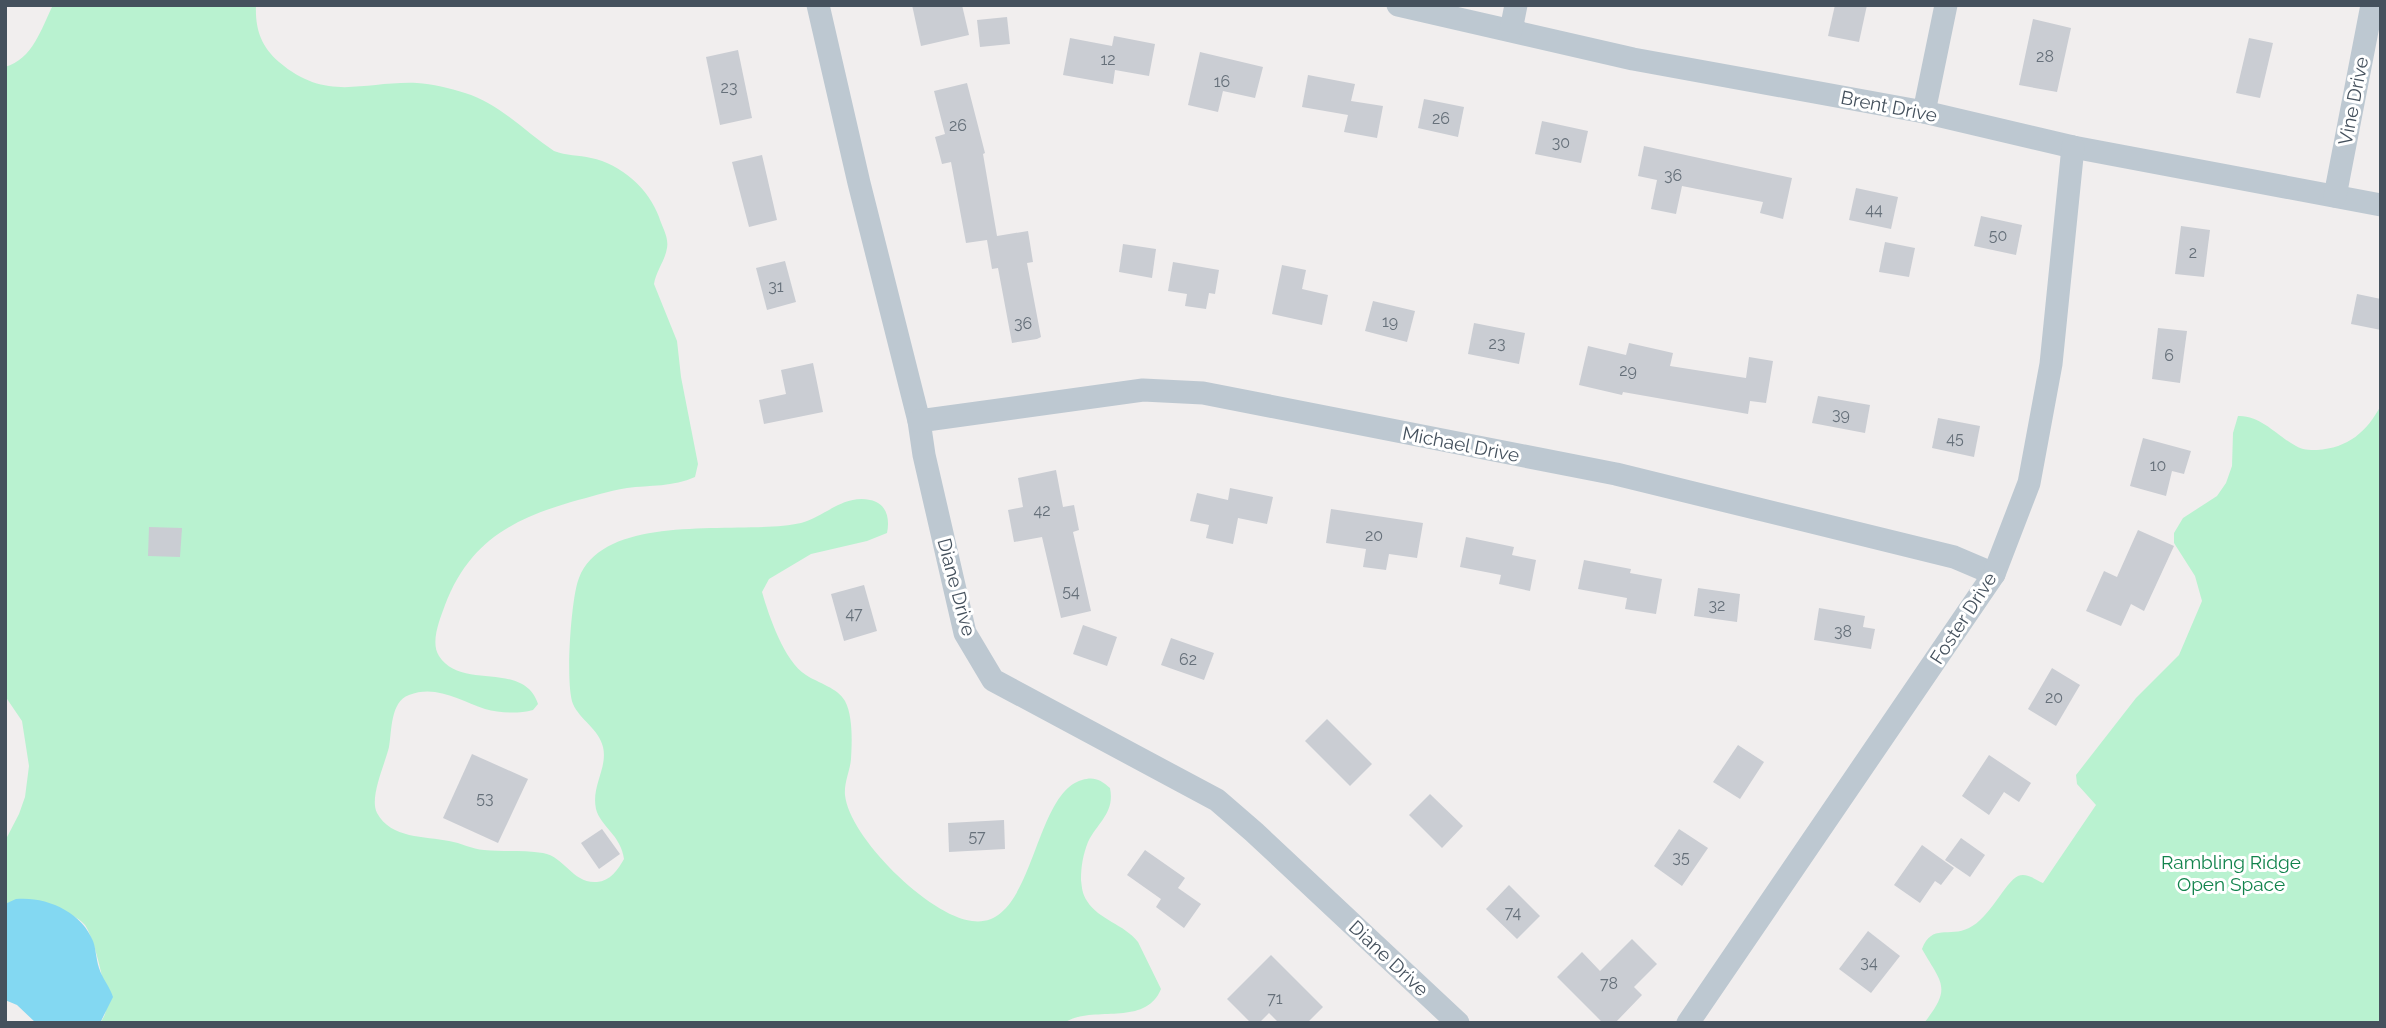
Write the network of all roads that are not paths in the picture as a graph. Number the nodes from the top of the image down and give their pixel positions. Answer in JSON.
{"nodes":[{"id":1,"x":818,"y":5,"type":"edge"},
{"id":2,"x":1398,"y":5,"type":"edge"},
{"id":3,"x":1516,"y":5,"type":"edge"},
{"id":4,"x":1946,"y":5,"type":"edge"},
{"id":5,"x":2372,"y":5,"type":"edge"},
{"id":6,"x":1511,"y":30,"type":"junction"},
{"id":7,"x":1924,"y":112,"type":"junction"},
{"id":8,"x":2073,"y":147,"type":"junction"},
{"id":9,"x":2335,"y":196,"type":"junction"},
{"id":10,"x":2381,"y":205,"type":"edge"},
{"id":11,"x":919,"y":421,"type":"junction"},
{"id":12,"x":1994,"y":574,"type":"junction"},
{"id":13,"x":1458,"y":1023,"type":"edge"},
{"id":14,"x":1688,"y":1023,"type":"edge"}],
"edges":[{"from":1,"to":11,"type":"street","name":"Diane Drive"},
{"from":2,"to":6,"type":"street","name":"Brent Drive"},
{"from":3,"to":6,"type":"street"},
{"from":4,"to":7,"type":"street"},
{"from":5,"to":9,"type":"street","name":"Vine Drive"},
{"from":6,"to":7,"type":"street","name":"Brent Drive"},
{"from":7,"to":8,"type":"street","name":"Brent Drive"},
{"from":8,"to":9,"type":"street","name":"Brent Drive"},
{"from":8,"to":12,"type":"street","name":"Foster Drive"},
{"from":9,"to":10,"type":"street","name":"Brent Drive"},
{"from":11,"to":12,"type":"street","name":"Michael Drive"},
{"from":11,"to":13,"type":"street","name":"Diane Drive"},
{"from":12,"to":14,"type":"street","name":"Foster Drive"}]}
